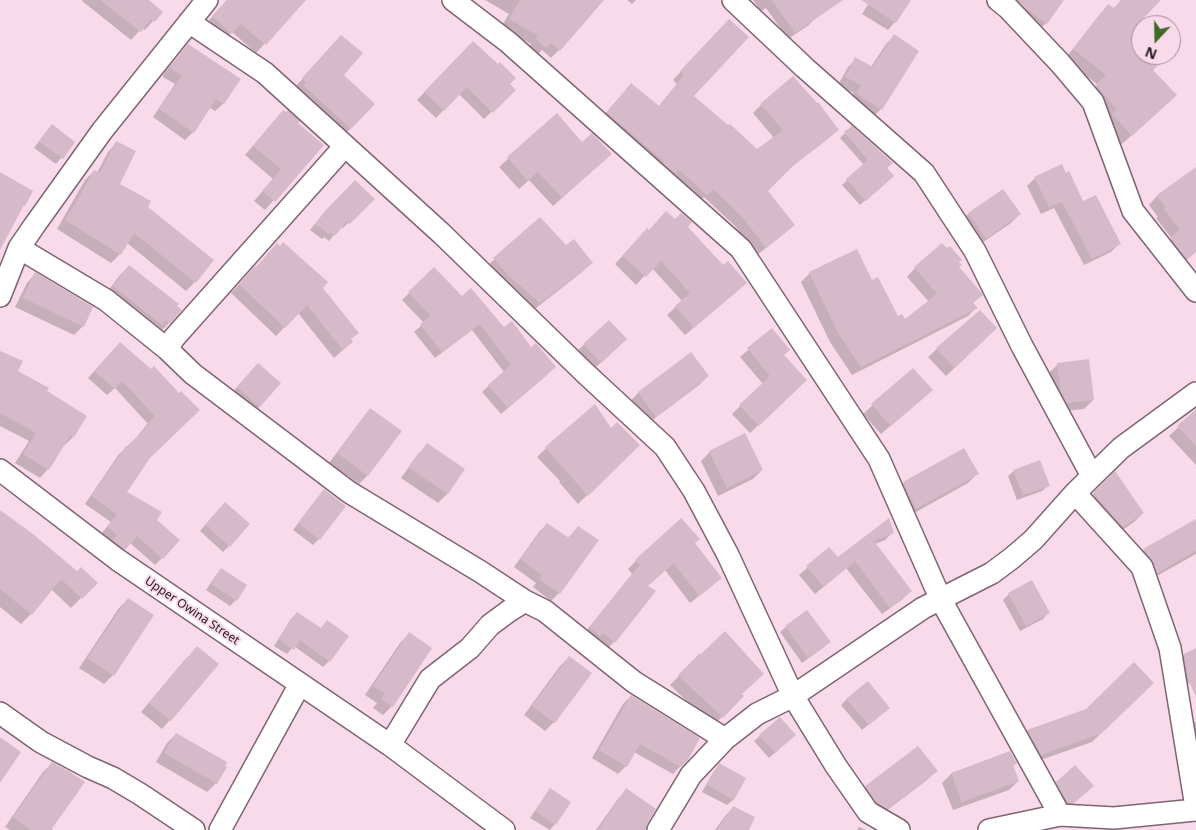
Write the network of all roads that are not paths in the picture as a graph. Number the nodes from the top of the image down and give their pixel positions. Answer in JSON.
{"nodes":[{"id":1,"x":206,"y":0,"type":"edge"},
{"id":2,"x":453,"y":0,"type":"edge"},
{"id":3,"x":734,"y":0,"type":"edge"},
{"id":4,"x":998,"y":0,"type":"edge"},
{"id":5,"x":189,"y":22,"type":"junction"},
{"id":6,"x":346,"y":146,"type":"junction"},
{"id":7,"x":19,"y":248,"type":"junction"},
{"id":8,"x":1196,"y":291,"type":"edge"},
{"id":9,"x":0,"y":296,"type":"edge"},
{"id":10,"x":167,"y":349,"type":"junction"},
{"id":11,"x":1196,"y":393,"type":"edge"},
{"id":12,"x":0,"y":470,"type":"edge"},
{"id":13,"x":1092,"y":476,"type":"junction"},
{"id":14,"x":1075,"y":493,"type":"junction"},
{"id":15,"x":941,"y":600,"type":"junction"},
{"id":16,"x":525,"y":601,"type":"junction"},
{"id":17,"x":300,"y":684,"type":"junction"},
{"id":18,"x":793,"y":696,"type":"junction"},
{"id":19,"x":0,"y":713,"type":"edge"},
{"id":20,"x":725,"y":739,"type":"junction"},
{"id":21,"x":390,"y":744,"type":"junction"},
{"id":22,"x":1196,"y":808,"type":"edge"},
{"id":23,"x":1060,"y":815,"type":"junction"},
{"id":24,"x":194,"y":830,"type":"edge"},
{"id":25,"x":220,"y":830,"type":"edge"},
{"id":26,"x":504,"y":830,"type":"edge"},
{"id":27,"x":658,"y":830,"type":"edge"},
{"id":28,"x":899,"y":830,"type":"edge"},
{"id":29,"x":989,"y":830,"type":"edge"}],
"edges":[{"from":1,"to":5,"type":"street"},
{"from":2,"to":15,"type":"street"},
{"from":3,"to":13,"type":"street"},
{"from":4,"to":8,"type":"street"},
{"from":5,"to":6,"type":"street"},
{"from":5,"to":7,"type":"street"},
{"from":6,"to":10,"type":"street"},
{"from":6,"to":18,"type":"street"},
{"from":7,"to":9,"type":"street"},
{"from":7,"to":10,"type":"street"},
{"from":10,"to":16,"type":"street"},
{"from":11,"to":13,"type":"street"},
{"from":12,"to":17,"type":"street","name":"Upper Owina Street"},
{"from":13,"to":14,"type":"street"},
{"from":14,"to":15,"type":"street"},
{"from":14,"to":22,"type":"street"},
{"from":15,"to":18,"type":"street"},
{"from":15,"to":23,"type":"street"},
{"from":16,"to":20,"type":"street"},
{"from":16,"to":21,"type":"street"},
{"from":17,"to":21,"type":"street","name":"Upper Owina Street"},
{"from":17,"to":25,"type":"street"},
{"from":18,"to":20,"type":"street"},
{"from":18,"to":28,"type":"street"},
{"from":19,"to":24,"type":"street"},
{"from":20,"to":27,"type":"street"},
{"from":21,"to":26,"type":"street","name":"Upper Owina Street"},
{"from":22,"to":23,"type":"street"},
{"from":23,"to":29,"type":"street"}]}
